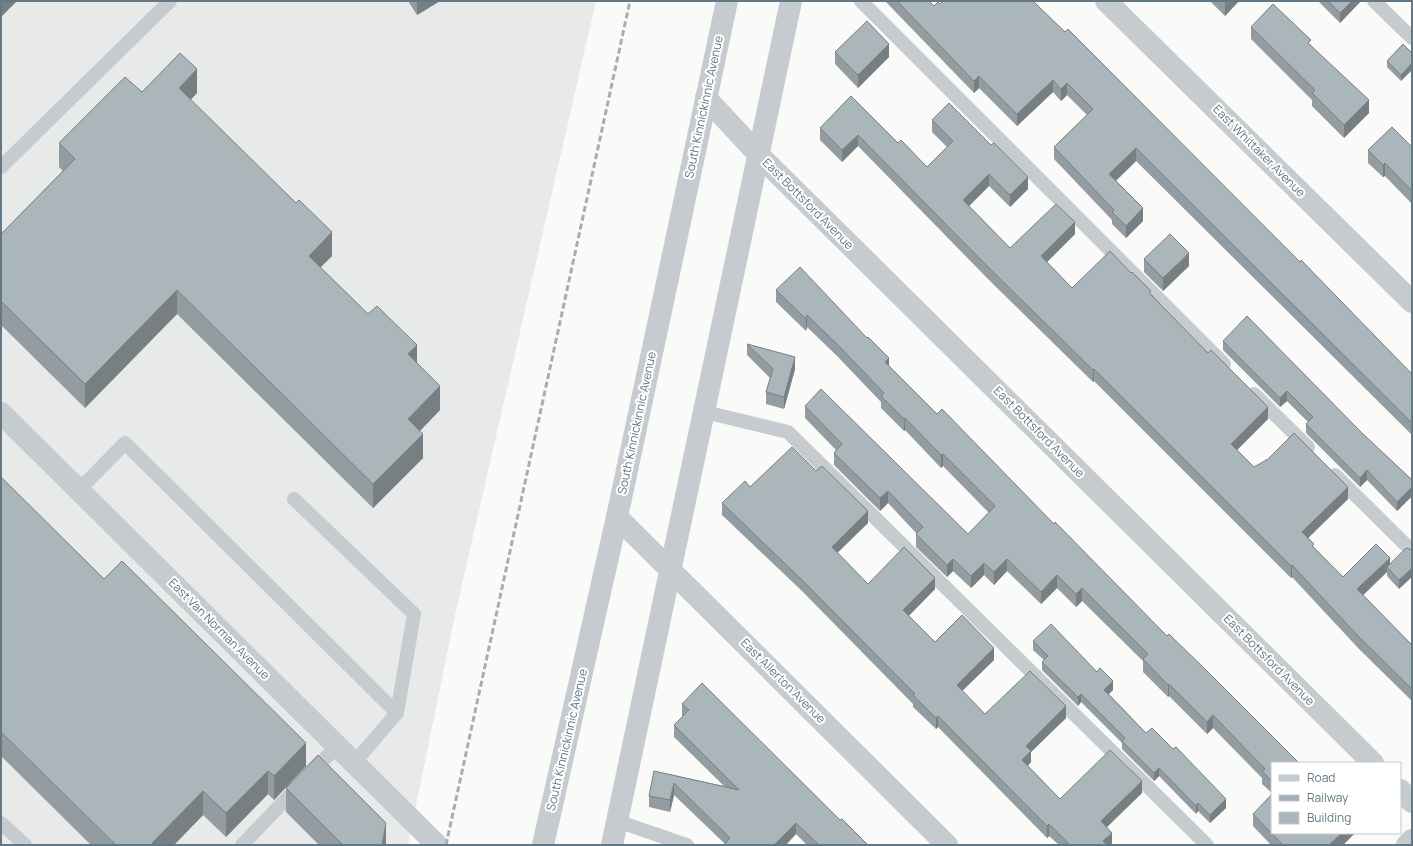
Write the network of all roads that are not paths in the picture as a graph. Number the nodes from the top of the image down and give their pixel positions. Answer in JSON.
{"nodes":[{"id":1,"x":170,"y":1,"type":"edge"},
{"id":2,"x":727,"y":1,"type":"edge"},
{"id":3,"x":791,"y":1,"type":"edge"},
{"id":4,"x":861,"y":1,"type":"edge"},
{"id":5,"x":1106,"y":1,"type":"edge"},
{"id":6,"x":1374,"y":1,"type":"edge"},
{"id":7,"x":1412,"y":38,"type":"edge"},
{"id":8,"x":706,"y":98,"type":"junction"},
{"id":9,"x":758,"y":154,"type":"junction"},
{"id":10,"x":1,"y":167,"type":"edge"},
{"id":11,"x":1412,"y":302,"type":"edge"},
{"id":12,"x":1232,"y":372,"type":"edge"},
{"id":13,"x":1243,"y":383,"type":"edge"},
{"id":14,"x":705,"y":412,"type":"junction"},
{"id":15,"x":1,"y":413,"type":"edge"},
{"id":16,"x":1316,"y":456,"type":"edge"},
{"id":17,"x":1328,"y":467,"type":"edge"},
{"id":18,"x":79,"y":490,"type":"junction"},
{"id":19,"x":294,"y":499,"type":"dead end"},
{"id":20,"x":617,"y":517,"type":"junction"},
{"id":21,"x":1412,"y":551,"type":"edge"},
{"id":22,"x":672,"y":570,"type":"junction"},
{"id":23,"x":397,"y":712,"type":"junction"},
{"id":24,"x":337,"y":746,"type":"junction"},
{"id":25,"x":1372,"y":762,"type":"edge"},
{"id":26,"x":354,"y":763,"type":"junction"},
{"id":27,"x":1401,"y":791,"type":"edge"},
{"id":28,"x":1412,"y":802,"type":"edge"},
{"id":29,"x":617,"y":821,"type":"junction"},
{"id":30,"x":1,"y":823,"type":"edge"},
{"id":31,"x":1412,"y":840,"type":"edge"},
{"id":32,"x":25,"y":845,"type":"edge"},
{"id":33,"x":242,"y":845,"type":"edge"},
{"id":34,"x":437,"y":845,"type":"edge"},
{"id":35,"x":543,"y":845,"type":"edge"},
{"id":36,"x":612,"y":845,"type":"edge"},
{"id":37,"x":687,"y":845,"type":"edge"},
{"id":38,"x":947,"y":845,"type":"edge"},
{"id":39,"x":1207,"y":845,"type":"edge"},
{"id":40,"x":1408,"y":845,"type":"edge"}],
"edges":[{"from":1,"to":10,"type":"lane"},
{"from":2,"to":8,"type":"street","name":"South Kinnickinnic Avenue"},
{"from":3,"to":9,"type":"street"},
{"from":4,"to":12,"type":"lane"},
{"from":5,"to":11,"type":"street","name":"East Whittaker Avenue"},
{"from":6,"to":7,"type":"lane"},
{"from":8,"to":9,"type":"street","name":"East Bottsford Avenue"},
{"from":8,"to":20,"type":"street","name":"South Kinnickinnic Avenue"},
{"from":9,"to":14,"type":"street"},
{"from":9,"to":25,"type":"street","name":"East Bottsford Avenue"},
{"from":13,"to":16,"type":"lane"},
{"from":14,"to":22,"type":"street"},
{"from":14,"to":39,"type":"lane"},
{"from":15,"to":18,"type":"street","name":"East Van Norman Avenue"},
{"from":17,"to":21,"type":"lane"},
{"from":18,"to":23,"type":"lane"},
{"from":18,"to":24,"type":"street","name":"East Van Norman Avenue"},
{"from":19,"to":23,"type":"lane"},
{"from":20,"to":22,"type":"street","name":"East Allerton Avenue"},
{"from":20,"to":35,"type":"street","name":"South Kinnickinnic Avenue"},
{"from":22,"to":29,"type":"street"},
{"from":22,"to":38,"type":"street","name":"East Allerton Avenue"},
{"from":23,"to":26,"type":"lane"},
{"from":24,"to":26,"type":"street","name":"East Van Norman Avenue"},
{"from":24,"to":33,"type":"lane"},
{"from":26,"to":34,"type":"street","name":"East Van Norman Avenue"},
{"from":27,"to":28,"type":"street"},
{"from":29,"to":36,"type":"street"},
{"from":29,"to":37,"type":"lane"},
{"from":30,"to":32,"type":"lane"},
{"from":31,"to":40,"type":"street"}]}
